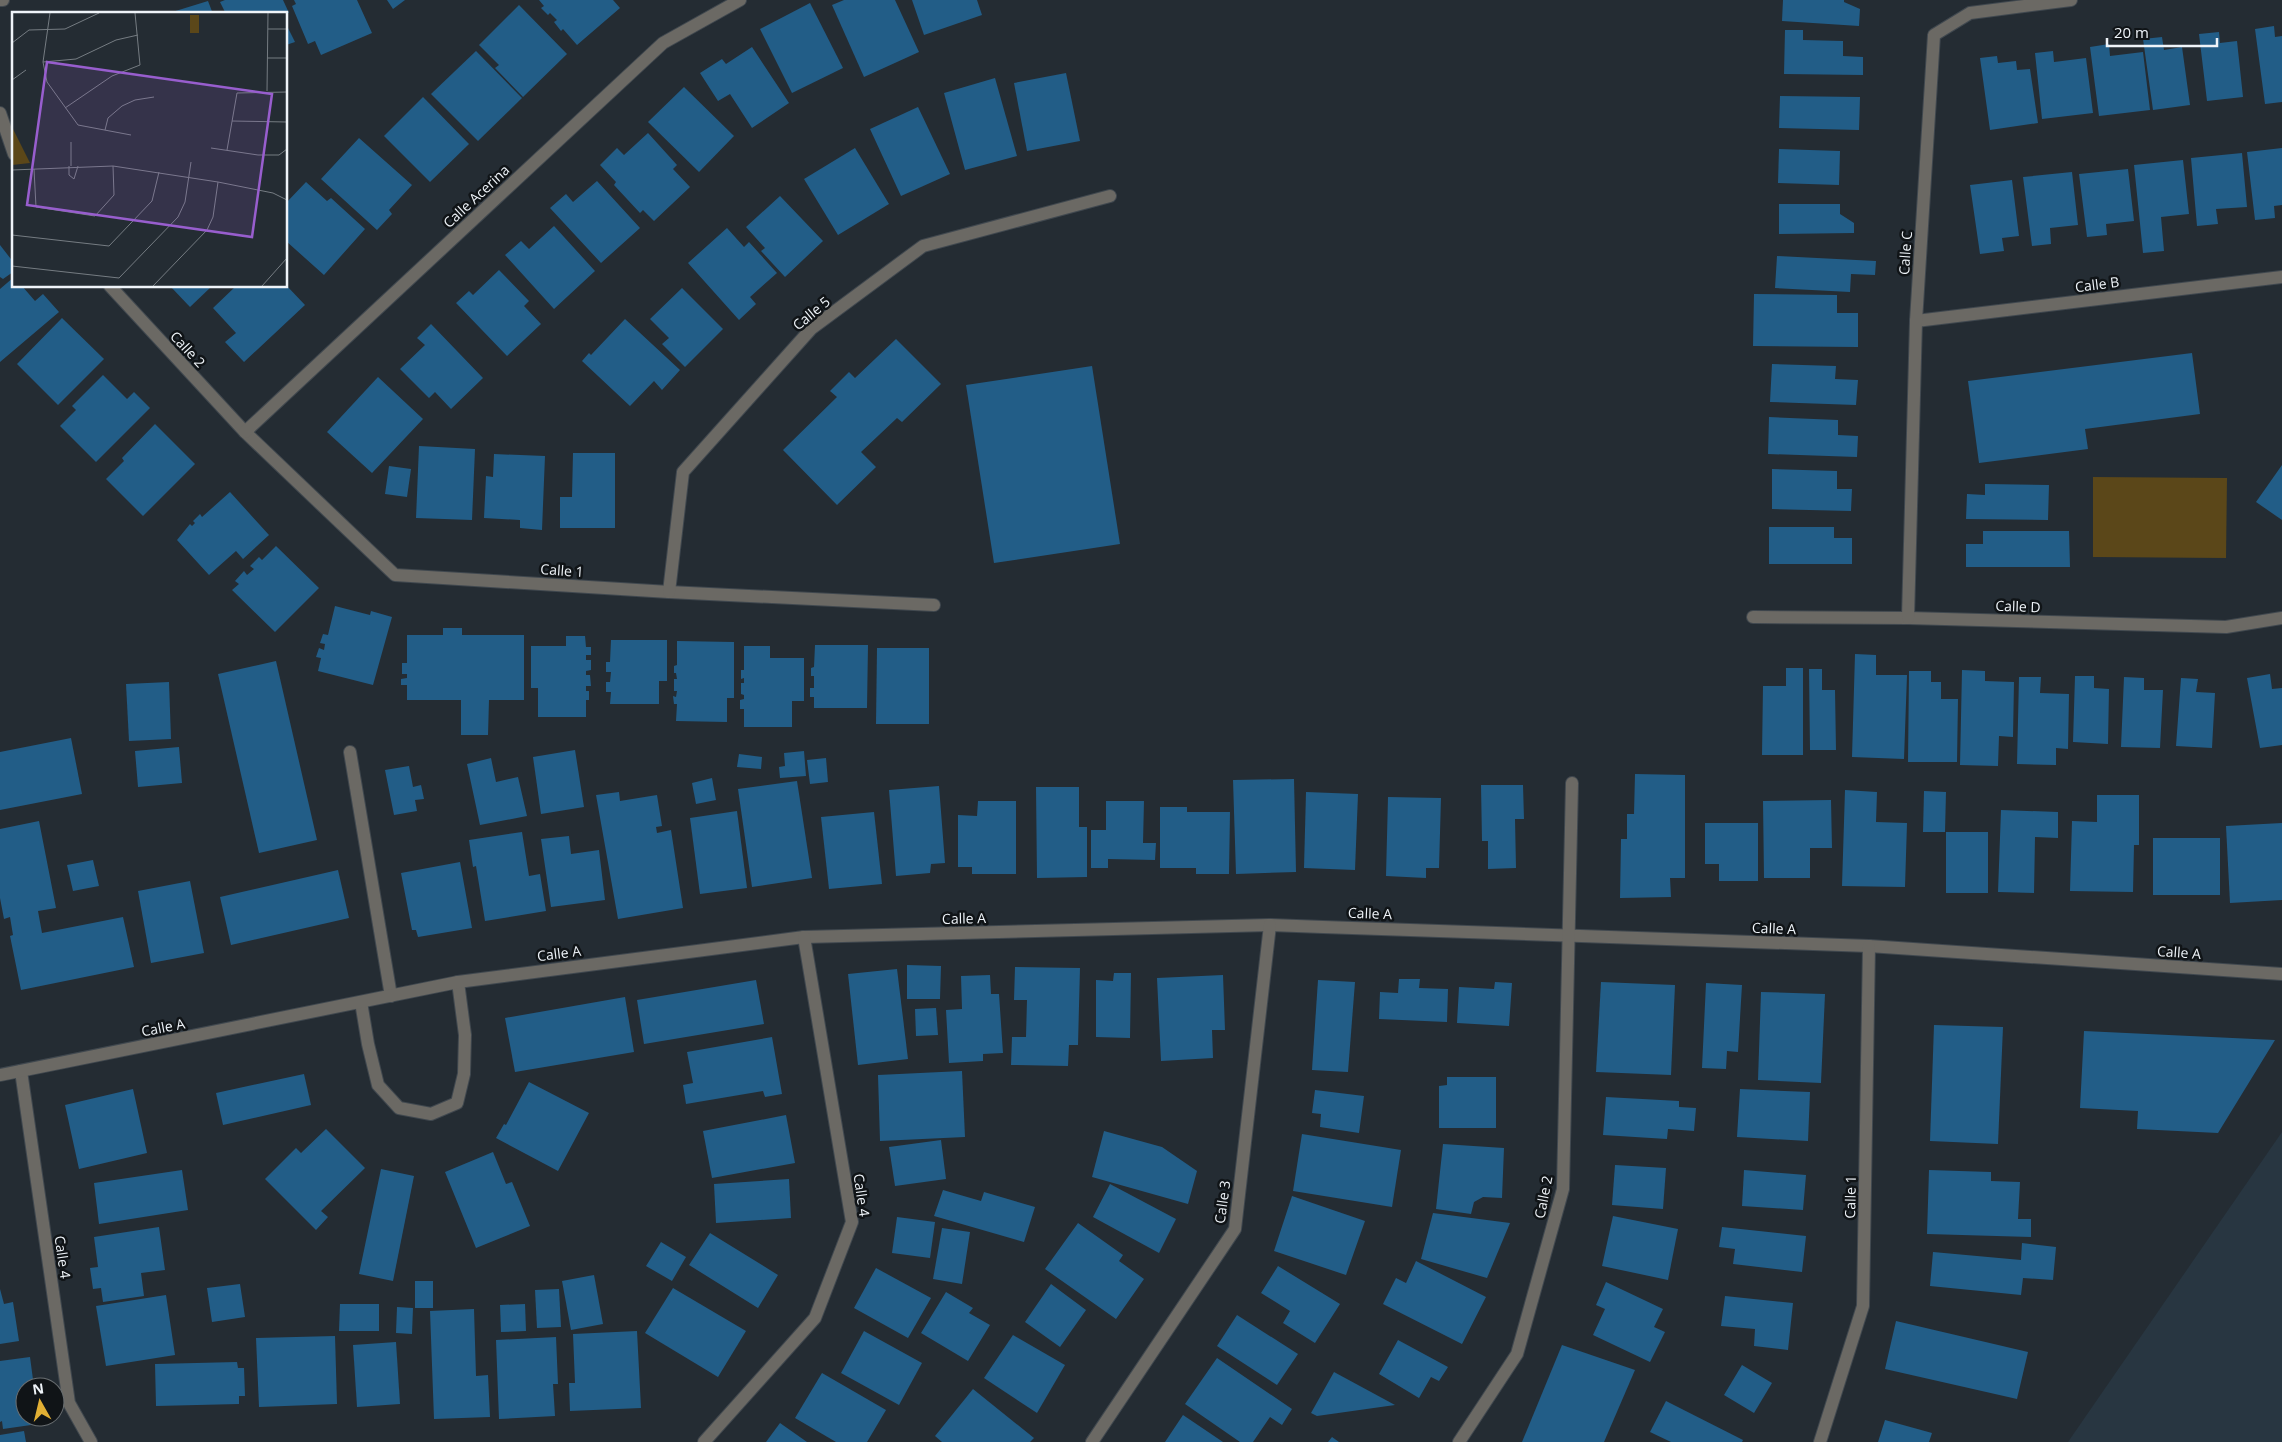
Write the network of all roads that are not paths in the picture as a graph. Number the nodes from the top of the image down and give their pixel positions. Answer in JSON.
{"nodes":[{"id":1,"x":740,"y":0,"type":"edge"},
{"id":2,"x":2071,"y":0,"type":"edge"},
{"id":3,"x":0,"y":113,"type":"edge"},
{"id":4,"x":12,"y":148,"type":"edge"},
{"id":5,"x":1110,"y":196,"type":"dead end"},
{"id":6,"x":2282,"y":277,"type":"edge"},
{"id":7,"x":112,"y":288,"type":"edge"},
{"id":8,"x":1916,"y":321,"type":"junction"},
{"id":9,"x":245,"y":432,"type":"junction"},
{"id":10,"x":669,"y":592,"type":"junction"},
{"id":11,"x":934,"y":605,"type":"dead end"},
{"id":12,"x":1753,"y":617,"type":"dead end"},
{"id":13,"x":1908,"y":618,"type":"junction"},
{"id":14,"x":2282,"y":618,"type":"edge"},
{"id":15,"x":350,"y":752,"type":"dead end"},
{"id":16,"x":1572,"y":783,"type":"dead end"},
{"id":17,"x":1270,"y":926,"type":"junction"},
{"id":18,"x":1568,"y":935,"type":"junction"},
{"id":19,"x":804,"y":937,"type":"junction"},
{"id":20,"x":1869,"y":946,"type":"junction"},
{"id":21,"x":2282,"y":974,"type":"edge"},
{"id":22,"x":458,"y":982,"type":"junction"},
{"id":23,"x":390,"y":996,"type":"junction"},
{"id":24,"x":361,"y":1002,"type":"junction"},
{"id":25,"x":21,"y":1071,"type":"junction"},
{"id":26,"x":0,"y":1076,"type":"edge"},
{"id":27,"x":91,"y":1442,"type":"edge"},
{"id":28,"x":704,"y":1442,"type":"edge"},
{"id":29,"x":1092,"y":1442,"type":"edge"},
{"id":30,"x":1459,"y":1442,"type":"edge"},
{"id":31,"x":1820,"y":1442,"type":"edge"}],
"edges":[{"from":1,"to":9,"type":"street","name":"Calle Acerina"},
{"from":2,"to":8,"type":"street","name":"Calle C"},
{"from":3,"to":4,"type":"street"},
{"from":5,"to":10,"type":"street","name":"Calle 5"},
{"from":6,"to":8,"type":"street","name":"Calle B"},
{"from":7,"to":9,"type":"street","name":"Calle 2"},
{"from":8,"to":13,"type":"street","name":"Calle C"},
{"from":9,"to":10,"type":"street","name":"Calle 1"},
{"from":10,"to":11,"type":"street","name":"Calle 1"},
{"from":12,"to":13,"type":"street","name":"Calle D"},
{"from":13,"to":14,"type":"street","name":"Calle D"},
{"from":15,"to":23,"type":"street"},
{"from":16,"to":18,"type":"street","name":"Calle 2"},
{"from":17,"to":18,"type":"street","name":"Calle A"},
{"from":17,"to":19,"type":"street","name":"Calle A"},
{"from":17,"to":29,"type":"street","name":"Calle 3"},
{"from":18,"to":20,"type":"street","name":"Calle A"},
{"from":18,"to":30,"type":"street","name":"Calle 2"},
{"from":19,"to":22,"type":"street","name":"Calle A"},
{"from":19,"to":28,"type":"street","name":"Calle 4"},
{"from":20,"to":21,"type":"street","name":"Calle A"},
{"from":20,"to":31,"type":"street","name":"Calle 1"},
{"from":22,"to":23,"type":"street","name":"Calle A"},
{"from":22,"to":24,"type":"street"},
{"from":23,"to":24,"type":"street","name":"Calle A"},
{"from":24,"to":25,"type":"street","name":"Calle A"},
{"from":25,"to":26,"type":"street","name":"Calle A"},
{"from":25,"to":27,"type":"street","name":"Calle 4"}]}
